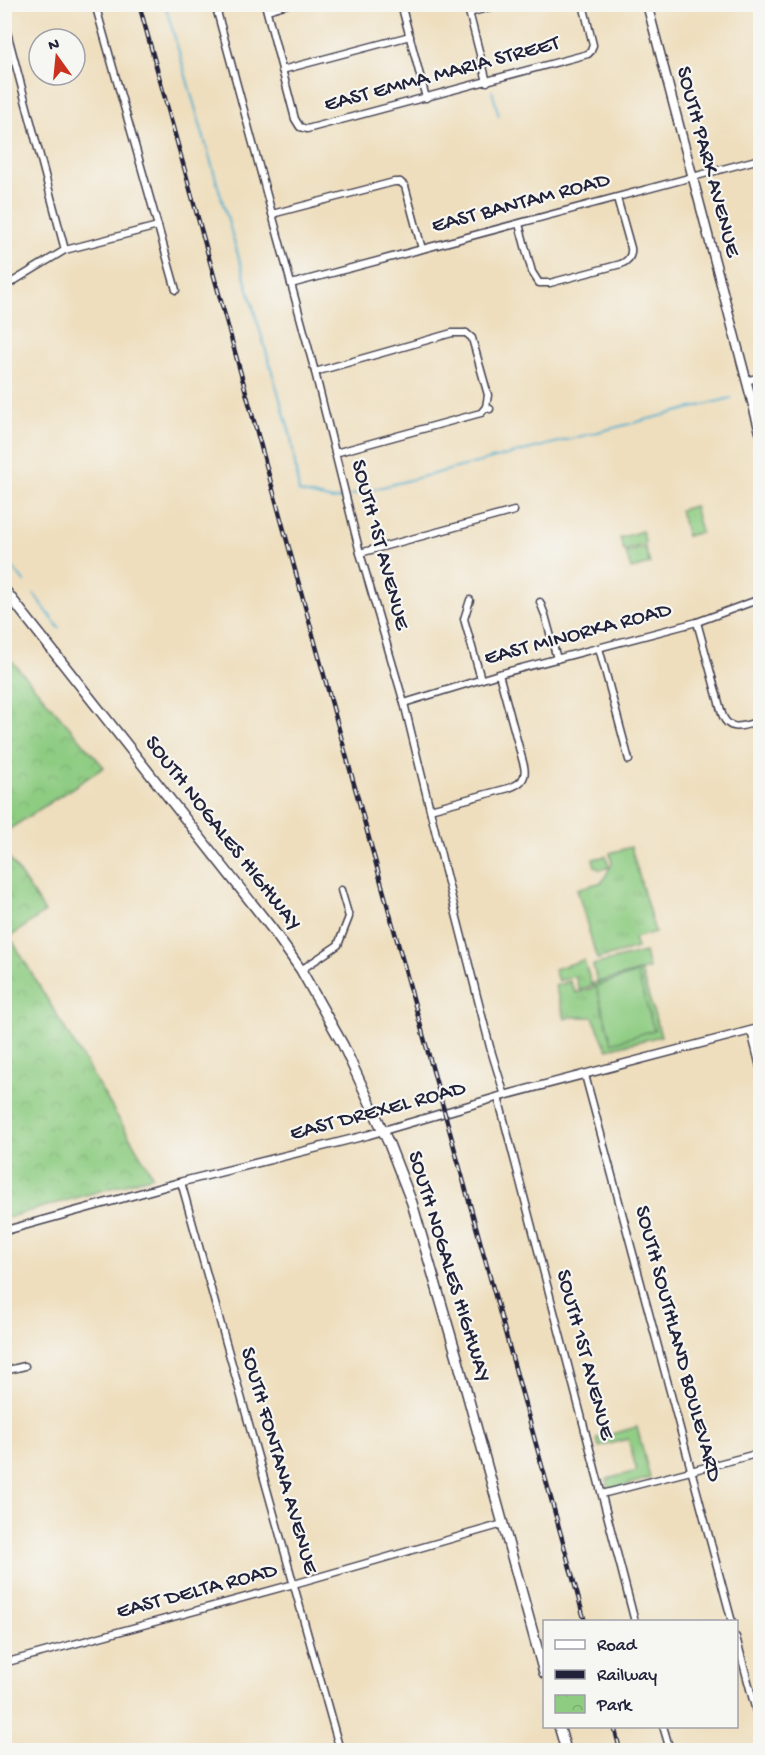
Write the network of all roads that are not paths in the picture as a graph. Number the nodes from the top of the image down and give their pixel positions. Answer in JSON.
{"nodes":[{"id":1,"x":95,"y":4,"type":"edge"},
{"id":2,"x":215,"y":4,"type":"edge"},
{"id":3,"x":288,"y":4,"type":"edge"},
{"id":4,"x":401,"y":4,"type":"edge"},
{"id":5,"x":467,"y":4,"type":"edge"},
{"id":6,"x":501,"y":4,"type":"edge"},
{"id":7,"x":583,"y":4,"type":"edge"},
{"id":8,"x":647,"y":4,"type":"edge"},
{"id":9,"x":266,"y":7,"type":"edge"},
{"id":10,"x":469,"y":13,"type":"junction"},
{"id":11,"x":4,"y":21,"type":"edge"},
{"id":12,"x":410,"y":36,"type":"junction"},
{"id":13,"x":282,"y":70,"type":"junction"},
{"id":14,"x":487,"y":82,"type":"junction"},
{"id":15,"x":426,"y":98,"type":"junction"},
{"id":16,"x":760,"y":159,"type":"edge"},
{"id":17,"x":405,"y":175,"type":"dead end"},
{"id":18,"x":693,"y":178,"type":"junction"},
{"id":19,"x":400,"y":182,"type":"junction"},
{"id":20,"x":617,"y":198,"type":"junction"},
{"id":21,"x":272,"y":214,"type":"junction"},
{"id":22,"x":519,"y":224,"type":"junction"},
{"id":23,"x":158,"y":226,"type":"junction"},
{"id":24,"x":422,"y":249,"type":"junction"},
{"id":25,"x":65,"y":250,"type":"junction"},
{"id":26,"x":291,"y":284,"type":"junction"},
{"id":27,"x":4,"y":287,"type":"edge"},
{"id":28,"x":176,"y":290,"type":"dead end"},
{"id":29,"x":315,"y":372,"type":"junction"},
{"id":30,"x":760,"y":377,"type":"edge"},
{"id":31,"x":746,"y":381,"type":"junction"},
{"id":32,"x":760,"y":432,"type":"edge"},
{"id":33,"x":335,"y":453,"type":"junction"},
{"id":34,"x":514,"y":511,"type":"dead end"},
{"id":35,"x":360,"y":553,"type":"junction"},
{"id":36,"x":4,"y":589,"type":"edge"},
{"id":37,"x":760,"y":599,"type":"edge"},
{"id":38,"x":470,"y":600,"type":"dead end"},
{"id":39,"x":540,"y":602,"type":"dead end"},
{"id":40,"x":697,"y":622,"type":"junction"},
{"id":41,"x":599,"y":648,"type":"junction"},
{"id":42,"x":557,"y":659,"type":"junction"},
{"id":43,"x":499,"y":674,"type":"junction"},
{"id":44,"x":481,"y":679,"type":"junction"},
{"id":45,"x":404,"y":703,"type":"junction"},
{"id":46,"x":760,"y":721,"type":"edge"},
{"id":47,"x":728,"y":724,"type":"junction"},
{"id":48,"x":724,"y":731,"type":"dead end"},
{"id":49,"x":629,"y":760,"type":"dead end"},
{"id":50,"x":430,"y":809,"type":"junction"},
{"id":51,"x":341,"y":890,"type":"dead end"},
{"id":52,"x":301,"y":970,"type":"junction"},
{"id":53,"x":760,"y":1028,"type":"edge"},
{"id":54,"x":751,"y":1031,"type":"junction"},
{"id":55,"x":760,"y":1067,"type":"edge"},
{"id":56,"x":585,"y":1075,"type":"junction"},
{"id":57,"x":501,"y":1096,"type":"junction"},
{"id":58,"x":382,"y":1131,"type":"junction"},
{"id":59,"x":181,"y":1182,"type":"junction"},
{"id":60,"x":4,"y":1231,"type":"edge"},
{"id":61,"x":25,"y":1366,"type":"dead end"},
{"id":62,"x":4,"y":1371,"type":"edge"},
{"id":63,"x":760,"y":1453,"type":"edge"},
{"id":64,"x":692,"y":1472,"type":"junction"},
{"id":65,"x":602,"y":1494,"type":"junction"},
{"id":66,"x":503,"y":1524,"type":"junction"},
{"id":67,"x":294,"y":1584,"type":"junction"},
{"id":68,"x":634,"y":1620,"type":"edge"},
{"id":69,"x":731,"y":1620,"type":"edge"},
{"id":70,"x":738,"y":1644,"type":"edge"},
{"id":71,"x":4,"y":1662,"type":"edge"},
{"id":72,"x":543,"y":1669,"type":"edge"},
{"id":73,"x":760,"y":1726,"type":"edge"},
{"id":74,"x":560,"y":1728,"type":"edge"},
{"id":75,"x":664,"y":1728,"type":"edge"},
{"id":76,"x":340,"y":1750,"type":"edge"},
{"id":77,"x":566,"y":1750,"type":"edge"},
{"id":78,"x":670,"y":1750,"type":"edge"}],
"edges":[{"from":1,"to":23,"type":"street"},
{"from":2,"to":21,"type":"street","name":"SOUTH 1ST AVENUE"},
{"from":3,"to":9,"type":"street"},
{"from":4,"to":12,"type":"street"},
{"from":5,"to":10,"type":"street"},
{"from":6,"to":10,"type":"street"},
{"from":7,"to":14,"type":"street","name":"EAST EMMA MARIA STREET"},
{"from":8,"to":18,"type":"main road","name":"SOUTH PARK AVENUE"},
{"from":9,"to":13,"type":"street"},
{"from":10,"to":14,"type":"street"},
{"from":11,"to":25,"type":"street"},
{"from":12,"to":13,"type":"street"},
{"from":12,"to":15,"type":"street"},
{"from":13,"to":15,"type":"street","name":"EAST EMMA MARIA STREET"},
{"from":14,"to":15,"type":"street","name":"EAST EMMA MARIA STREET"},
{"from":16,"to":18,"type":"street","name":"EAST BANTAM ROAD"},
{"from":17,"to":19,"type":"street"},
{"from":18,"to":20,"type":"street","name":"EAST BANTAM ROAD"},
{"from":18,"to":31,"type":"main road","name":"SOUTH PARK AVENUE"},
{"from":19,"to":21,"type":"street"},
{"from":19,"to":24,"type":"street"},
{"from":20,"to":22,"type":"street","name":"EAST BANTAM ROAD"},
{"from":20,"to":22,"type":"street"},
{"from":21,"to":26,"type":"street","name":"SOUTH 1ST AVENUE"},
{"from":22,"to":24,"type":"street","name":"EAST BANTAM ROAD"},
{"from":23,"to":25,"type":"street"},
{"from":23,"to":28,"type":"street"},
{"from":24,"to":26,"type":"street","name":"EAST BANTAM ROAD"},
{"from":25,"to":27,"type":"street"},
{"from":26,"to":29,"type":"street","name":"SOUTH 1ST AVENUE"},
{"from":29,"to":33,"type":"street","name":"SOUTH 1ST AVENUE"},
{"from":29,"to":33,"type":"street"},
{"from":30,"to":31,"type":"street"},
{"from":31,"to":32,"type":"main road","name":"SOUTH PARK AVENUE"},
{"from":33,"to":35,"type":"street","name":"SOUTH 1ST AVENUE"},
{"from":34,"to":35,"type":"street"},
{"from":35,"to":45,"type":"street","name":"SOUTH 1ST AVENUE"},
{"from":36,"to":52,"type":"main road","name":"SOUTH NOGALES HIGHWAY"},
{"from":37,"to":40,"type":"street","name":"EAST MINORKA ROAD"},
{"from":38,"to":44,"type":"street"},
{"from":39,"to":42,"type":"street"},
{"from":40,"to":41,"type":"street","name":"EAST MINORKA ROAD"},
{"from":40,"to":47,"type":"street"},
{"from":41,"to":42,"type":"street","name":"EAST MINORKA ROAD"},
{"from":41,"to":49,"type":"street"},
{"from":42,"to":43,"type":"street","name":"EAST MINORKA ROAD"},
{"from":43,"to":44,"type":"street","name":"EAST MINORKA ROAD"},
{"from":43,"to":50,"type":"street"},
{"from":44,"to":45,"type":"street","name":"EAST MINORKA ROAD"},
{"from":45,"to":50,"type":"street","name":"SOUTH 1ST AVENUE"},
{"from":46,"to":47,"type":"street"},
{"from":47,"to":48,"type":"street"},
{"from":50,"to":57,"type":"street","name":"SOUTH 1ST AVENUE"},
{"from":51,"to":52,"type":"street"},
{"from":52,"to":58,"type":"main road","name":"SOUTH NOGALES HIGHWAY"},
{"from":53,"to":54,"type":"street","name":"EAST DREXEL ROAD"},
{"from":54,"to":55,"type":"street"},
{"from":54,"to":56,"type":"street","name":"EAST DREXEL ROAD"},
{"from":56,"to":57,"type":"street","name":"EAST DREXEL ROAD"},
{"from":56,"to":64,"type":"street","name":"SOUTH SOUTHLAND BOULEVARD"},
{"from":57,"to":58,"type":"street","name":"EAST DREXEL ROAD"},
{"from":57,"to":65,"type":"street","name":"SOUTH 1ST AVENUE"},
{"from":58,"to":59,"type":"street","name":"EAST DREXEL ROAD"},
{"from":58,"to":66,"type":"main road","name":"SOUTH NOGALES HIGHWAY"},
{"from":59,"to":60,"type":"street","name":"EAST DREXEL ROAD"},
{"from":59,"to":67,"type":"street","name":"SOUTH FONTANA AVENUE"},
{"from":61,"to":62,"type":"street"},
{"from":63,"to":64,"type":"street"},
{"from":64,"to":65,"type":"street"},
{"from":64,"to":69,"type":"street","name":"SOUTH SOUTHLAND BOULEVARD"},
{"from":65,"to":68,"type":"street","name":"SOUTH 1ST AVENUE"},
{"from":66,"to":67,"type":"street","name":"EAST DELTA ROAD"},
{"from":66,"to":72,"type":"main road","name":"SOUTH NOGALES HIGHWAY"},
{"from":67,"to":71,"type":"street","name":"EAST DELTA ROAD"},
{"from":67,"to":76,"type":"street","name":"SOUTH FONTANA AVENUE"},
{"from":70,"to":73,"type":"street"},
{"from":74,"to":77,"type":"main road"},
{"from":75,"to":78,"type":"street"}]}
